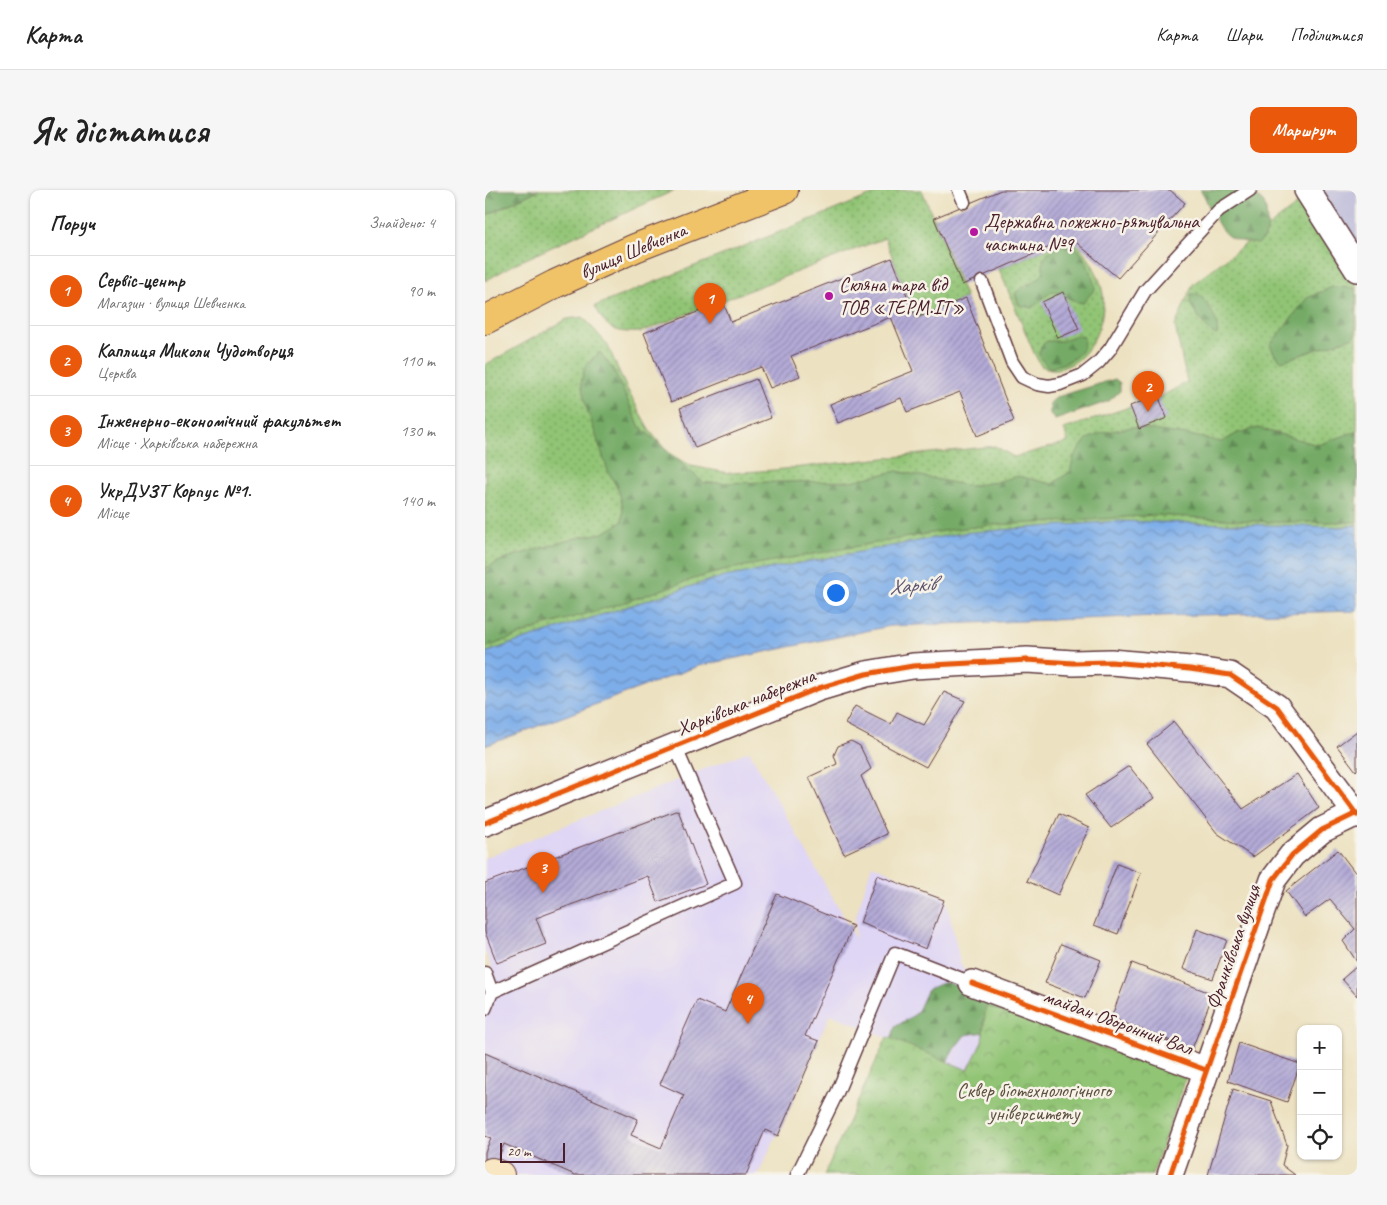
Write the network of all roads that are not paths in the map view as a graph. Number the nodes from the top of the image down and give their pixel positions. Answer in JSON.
{"nodes":[{"id":1,"x":784,"y":190,"type":"edge"},
{"id":2,"x":1249,"y":190,"type":"edge"},
{"id":3,"x":1307,"y":190,"type":"edge"},
{"id":4,"x":1357,"y":269,"type":"edge"},
{"id":5,"x":982,"y":282,"type":"dead end"},
{"id":6,"x":485,"y":320,"type":"edge"},
{"id":7,"x":675,"y":746,"type":"junction"},
{"id":8,"x":1357,"y":814,"type":"edge"},
{"id":9,"x":485,"y":823,"type":"edge"},
{"id":10,"x":485,"y":974,"type":"edge"},
{"id":11,"x":972,"y":983,"type":"joint"},
{"id":12,"x":492,"y":992,"type":"junction"},
{"id":13,"x":485,"y":1009,"type":"edge"},
{"id":14,"x":1206,"y":1070,"type":"junction"},
{"id":15,"x":797,"y":1175,"type":"edge"},
{"id":16,"x":1169,"y":1175,"type":"edge"}],
"edges":[{"from":1,"to":6,"type":"main road","name":"вулиця Шевченка"},
{"from":2,"to":5,"type":"lane"},
{"from":3,"to":4,"type":"street"},
{"from":7,"to":8,"type":"street","name":"Харківська набережна"},
{"from":7,"to":9,"type":"street","name":"Харківська набережна"},
{"from":7,"to":12,"type":"lane"},
{"from":8,"to":14,"type":"street","name":"Франківська вулиця"},
{"from":10,"to":12,"type":"lane"},
{"from":11,"to":14,"type":"street","name":"майдан Оборонний Вал"},
{"from":11,"to":15,"type":"lane","name":"майдан Оборонний Вал"},
{"from":12,"to":13,"type":"lane"},
{"from":14,"to":16,"type":"street","name":"майдан Оборонний Вал"}]}
